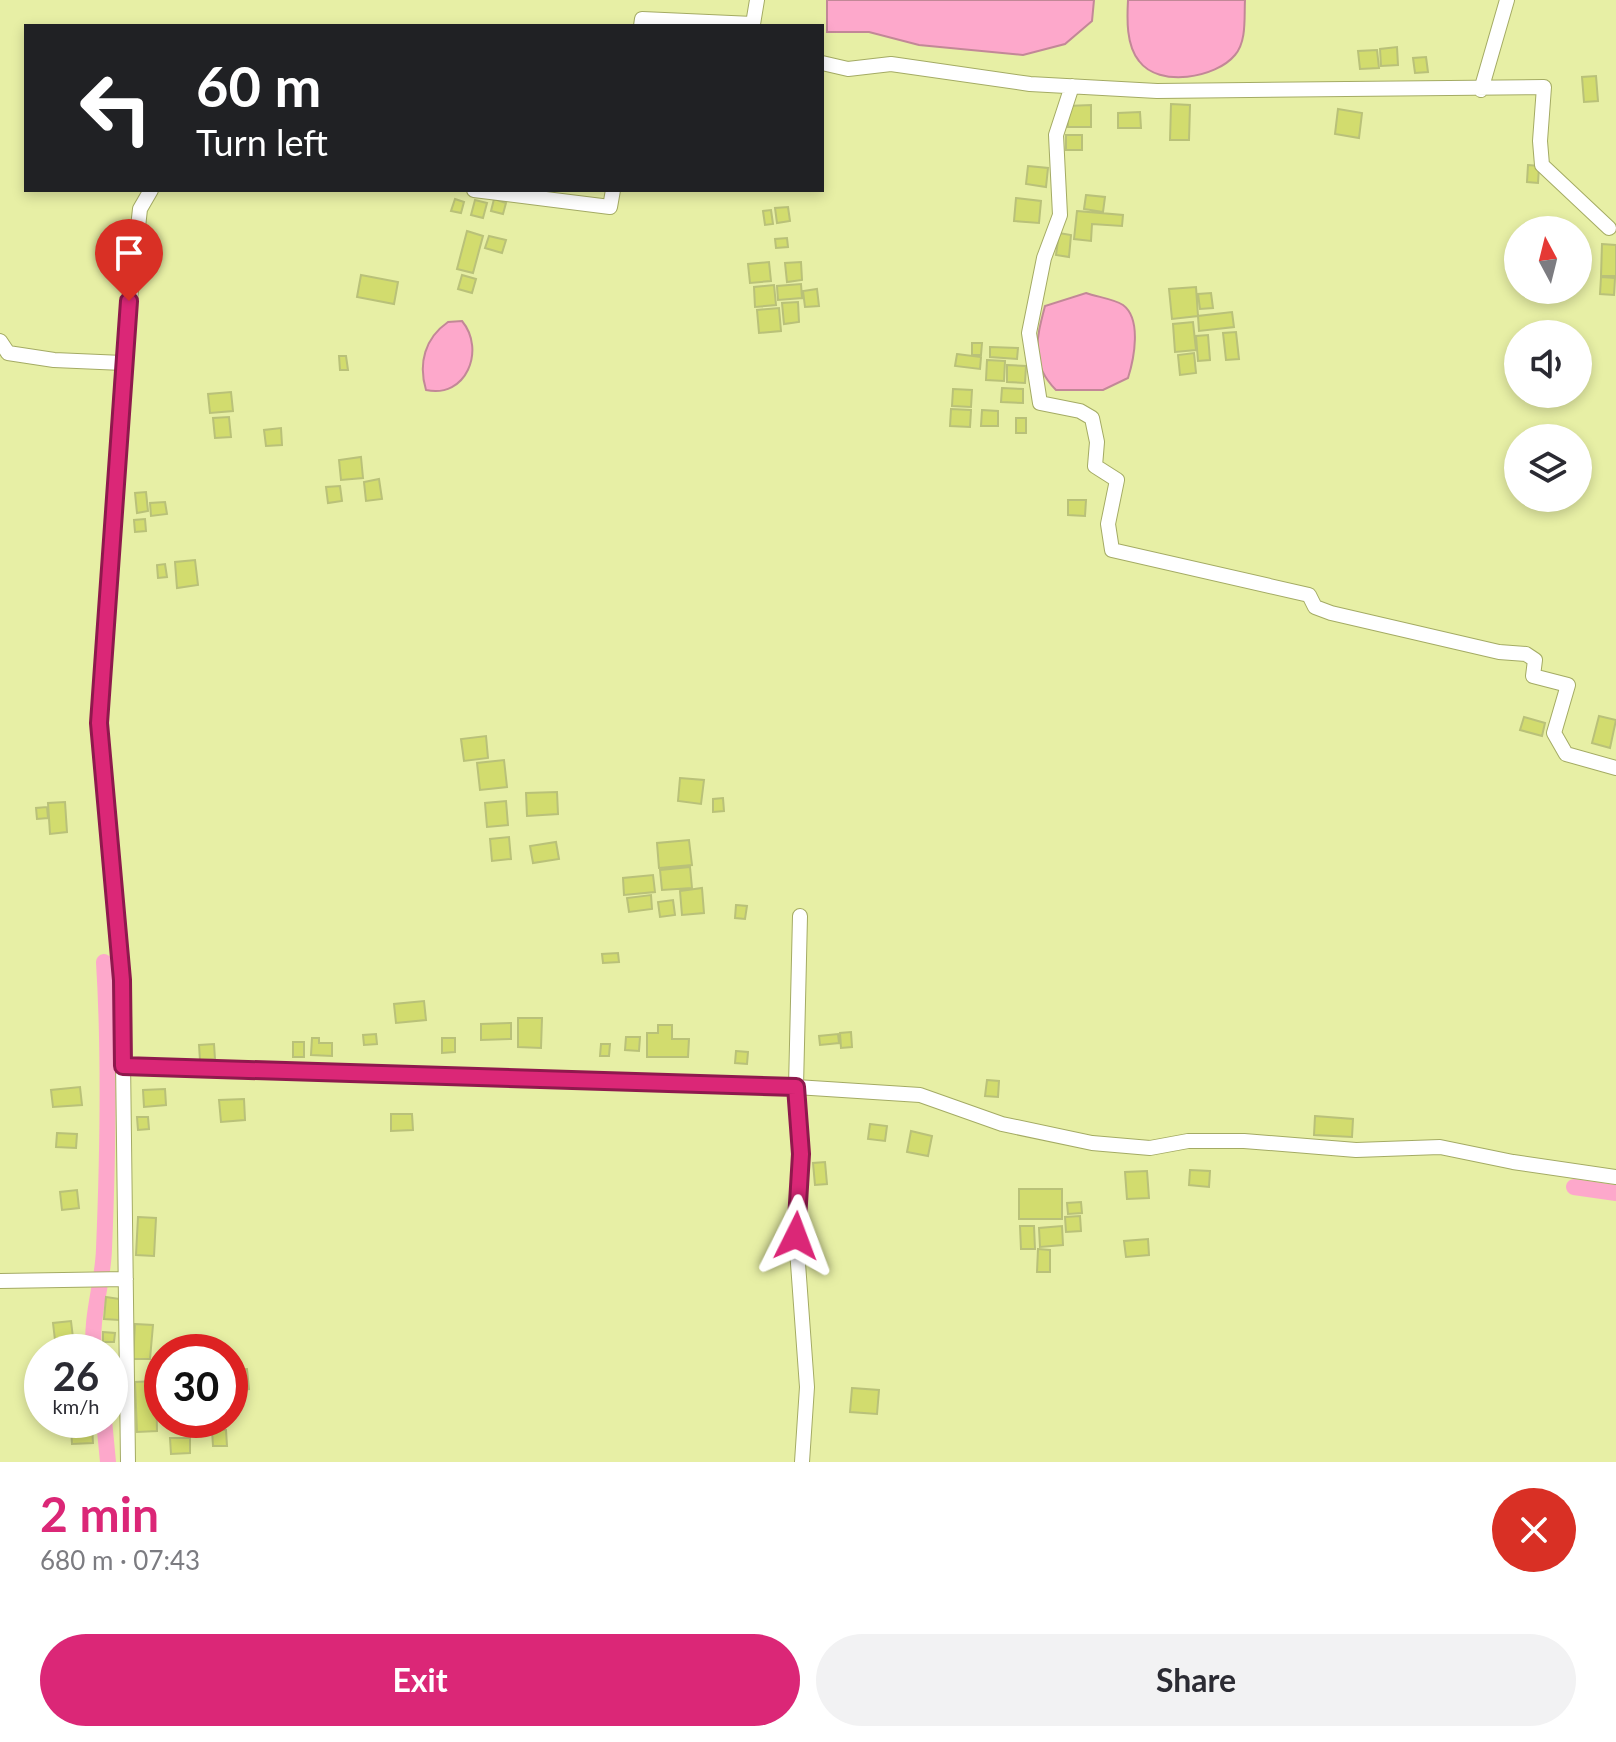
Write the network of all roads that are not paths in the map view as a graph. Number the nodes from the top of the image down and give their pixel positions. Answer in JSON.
{"nodes":[{"id":1,"x":757,"y":0,"type":"edge"},
{"id":2,"x":1507,"y":0,"type":"edge"},
{"id":3,"x":641,"y":24,"type":"edge"},
{"id":4,"x":734,"y":24,"type":"edge"},
{"id":5,"x":753,"y":24,"type":"edge"},
{"id":6,"x":824,"y":63,"type":"edge"},
{"id":7,"x":1072,"y":86,"type":"junction"},
{"id":8,"x":1481,"y":90,"type":"junction"},
{"id":9,"x":150,"y":192,"type":"edge"},
{"id":10,"x":490,"y":192,"type":"edge"},
{"id":11,"x":613,"y":192,"type":"edge"},
{"id":12,"x":1609,"y":228,"type":"dead end"},
{"id":13,"x":0,"y":341,"type":"edge"},
{"id":14,"x":123,"y":363,"type":"junction"},
{"id":15,"x":1616,"y":768,"type":"edge"},
{"id":16,"x":800,"y":916,"type":"dead end"},
{"id":17,"x":123,"y":1066,"type":"junction"},
{"id":18,"x":796,"y":1087,"type":"junction"},
{"id":19,"x":1616,"y":1177,"type":"edge"},
{"id":20,"x":118,"y":1278,"type":"junction"},
{"id":21,"x":0,"y":1281,"type":"edge"},
{"id":22,"x":128,"y":1462,"type":"edge"},
{"id":23,"x":802,"y":1462,"type":"edge"}],
"edges":[{"from":1,"to":5,"type":"street"},
{"from":2,"to":8,"type":"street"},
{"from":3,"to":4,"type":"street"},
{"from":6,"to":7,"type":"street"},
{"from":7,"to":8,"type":"street"},
{"from":7,"to":15,"type":"street"},
{"from":8,"to":12,"type":"street"},
{"from":9,"to":14,"type":"street"},
{"from":10,"to":11,"type":"street"},
{"from":13,"to":14,"type":"street"},
{"from":14,"to":17,"type":"street"},
{"from":16,"to":18,"type":"street"},
{"from":17,"to":18,"type":"street"},
{"from":17,"to":20,"type":"street"},
{"from":18,"to":19,"type":"street"},
{"from":18,"to":23,"type":"street"},
{"from":20,"to":21,"type":"street"},
{"from":20,"to":22,"type":"street"}]}
